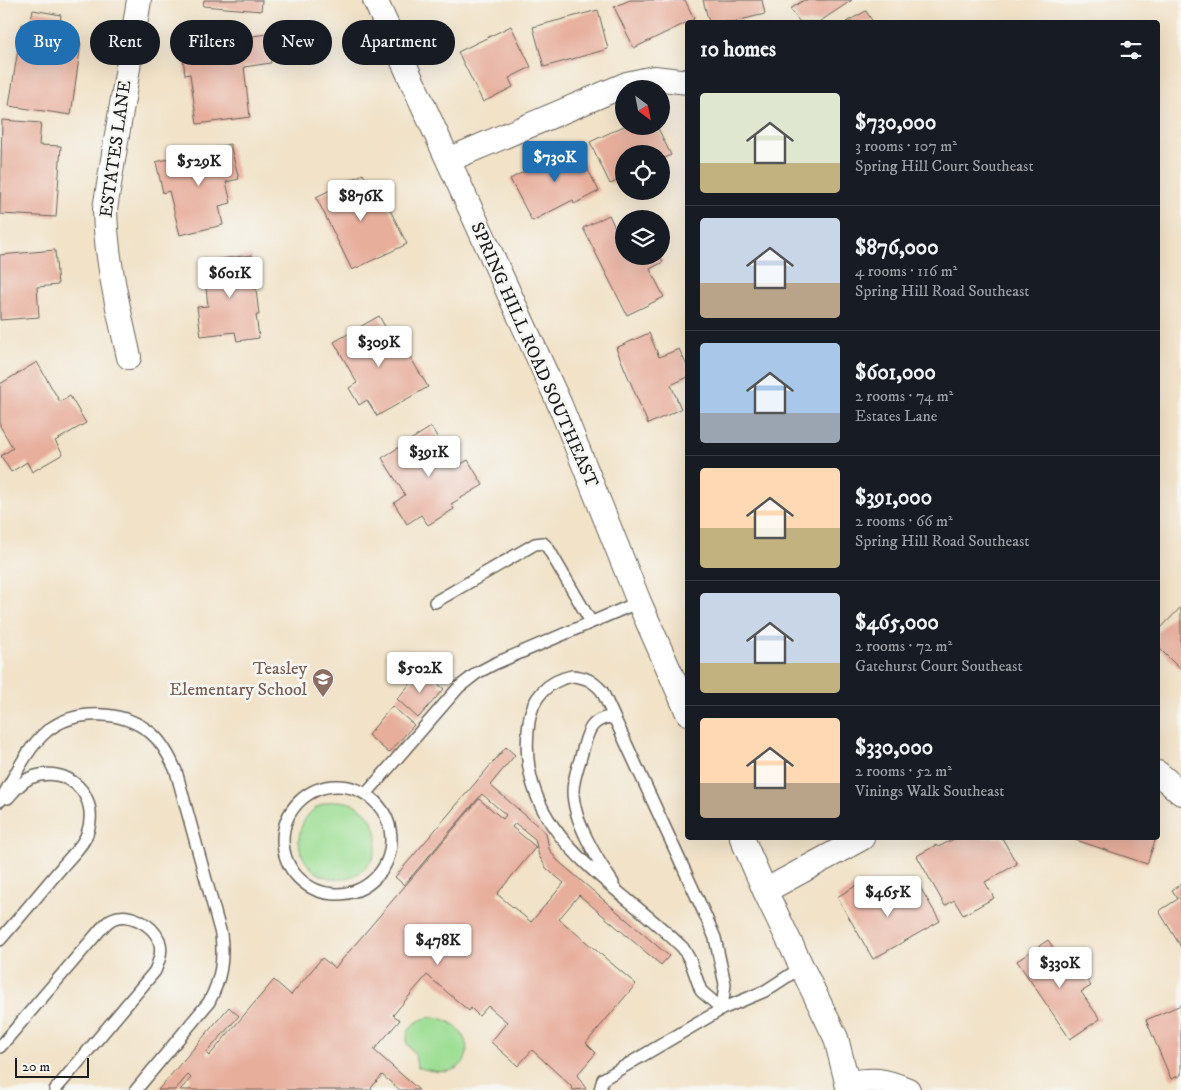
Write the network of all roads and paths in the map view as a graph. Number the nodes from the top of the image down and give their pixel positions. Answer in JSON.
{"nodes":[{"id":1,"x":139,"y":0,"type":"edge"},
{"id":2,"x":375,"y":0,"type":"edge"},
{"id":3,"x":685,"y":82,"type":"edge"},
{"id":4,"x":448,"y":160,"type":"junction"},
{"id":5,"x":129,"y":357,"type":"dead end"},
{"id":6,"x":435,"y":602,"type":"dead end"},
{"id":7,"x":639,"y":602,"type":"junction"},
{"id":8,"x":591,"y":622,"type":"junction"},
{"id":9,"x":685,"y":706,"type":"edge"},
{"id":10,"x":616,"y":721,"type":"junction"},
{"id":11,"x":1160,"y":775,"type":"edge"},
{"id":12,"x":1181,"y":793,"type":"edge"},
{"id":13,"x":366,"y":794,"type":"junction"},
{"id":14,"x":0,"y":801,"type":"edge"},
{"id":15,"x":0,"y":807,"type":"edge"},
{"id":16,"x":743,"y":840,"type":"edge"},
{"id":17,"x":858,"y":840,"type":"edge"},
{"id":18,"x":765,"y":891,"type":"junction"},
{"id":19,"x":623,"y":897,"type":"junction"},
{"id":20,"x":0,"y":940,"type":"edge"},
{"id":21,"x":802,"y":967,"type":"junction"},
{"id":22,"x":722,"y":1009,"type":"junction"},
{"id":23,"x":0,"y":1047,"type":"edge"},
{"id":24,"x":848,"y":1086,"type":"edge"},
{"id":25,"x":55,"y":1090,"type":"edge"},
{"id":26,"x":136,"y":1090,"type":"edge"},
{"id":27,"x":600,"y":1090,"type":"edge"},
{"id":28,"x":908,"y":1090,"type":"edge"}],
"edges":[{"from":1,"to":5,"type":"street","name":"ESTATES LANE"},
{"from":2,"to":4,"type":"street","name":"SPRING HILL ROAD SOUTHEAST"},
{"from":3,"to":4,"type":"street"},
{"from":4,"to":7,"type":"street","name":"SPRING HILL ROAD SOUTHEAST"},
{"from":6,"to":8,"type":"lane"},
{"from":7,"to":8,"type":"lane"},
{"from":7,"to":9,"type":"street","name":"SPRING HILL ROAD SOUTHEAST"},
{"from":8,"to":13,"type":"lane"},
{"from":10,"to":19,"type":"lane"},
{"from":10,"to":19,"type":"lane"},
{"from":10,"to":22,"type":"lane"},
{"from":11,"to":12,"type":"street"},
{"from":13,"to":13,"type":"lane"},
{"from":14,"to":26,"type":"lane"},
{"from":15,"to":20,"type":"lane"},
{"from":16,"to":18,"type":"street"},
{"from":17,"to":18,"type":"street"},
{"from":18,"to":21,"type":"street"},
{"from":19,"to":22,"type":"lane"},
{"from":21,"to":22,"type":"lane"},
{"from":21,"to":24,"type":"street"},
{"from":22,"to":27,"type":"lane"},
{"from":23,"to":25,"type":"lane"},
{"from":24,"to":28,"type":"street"}]}
